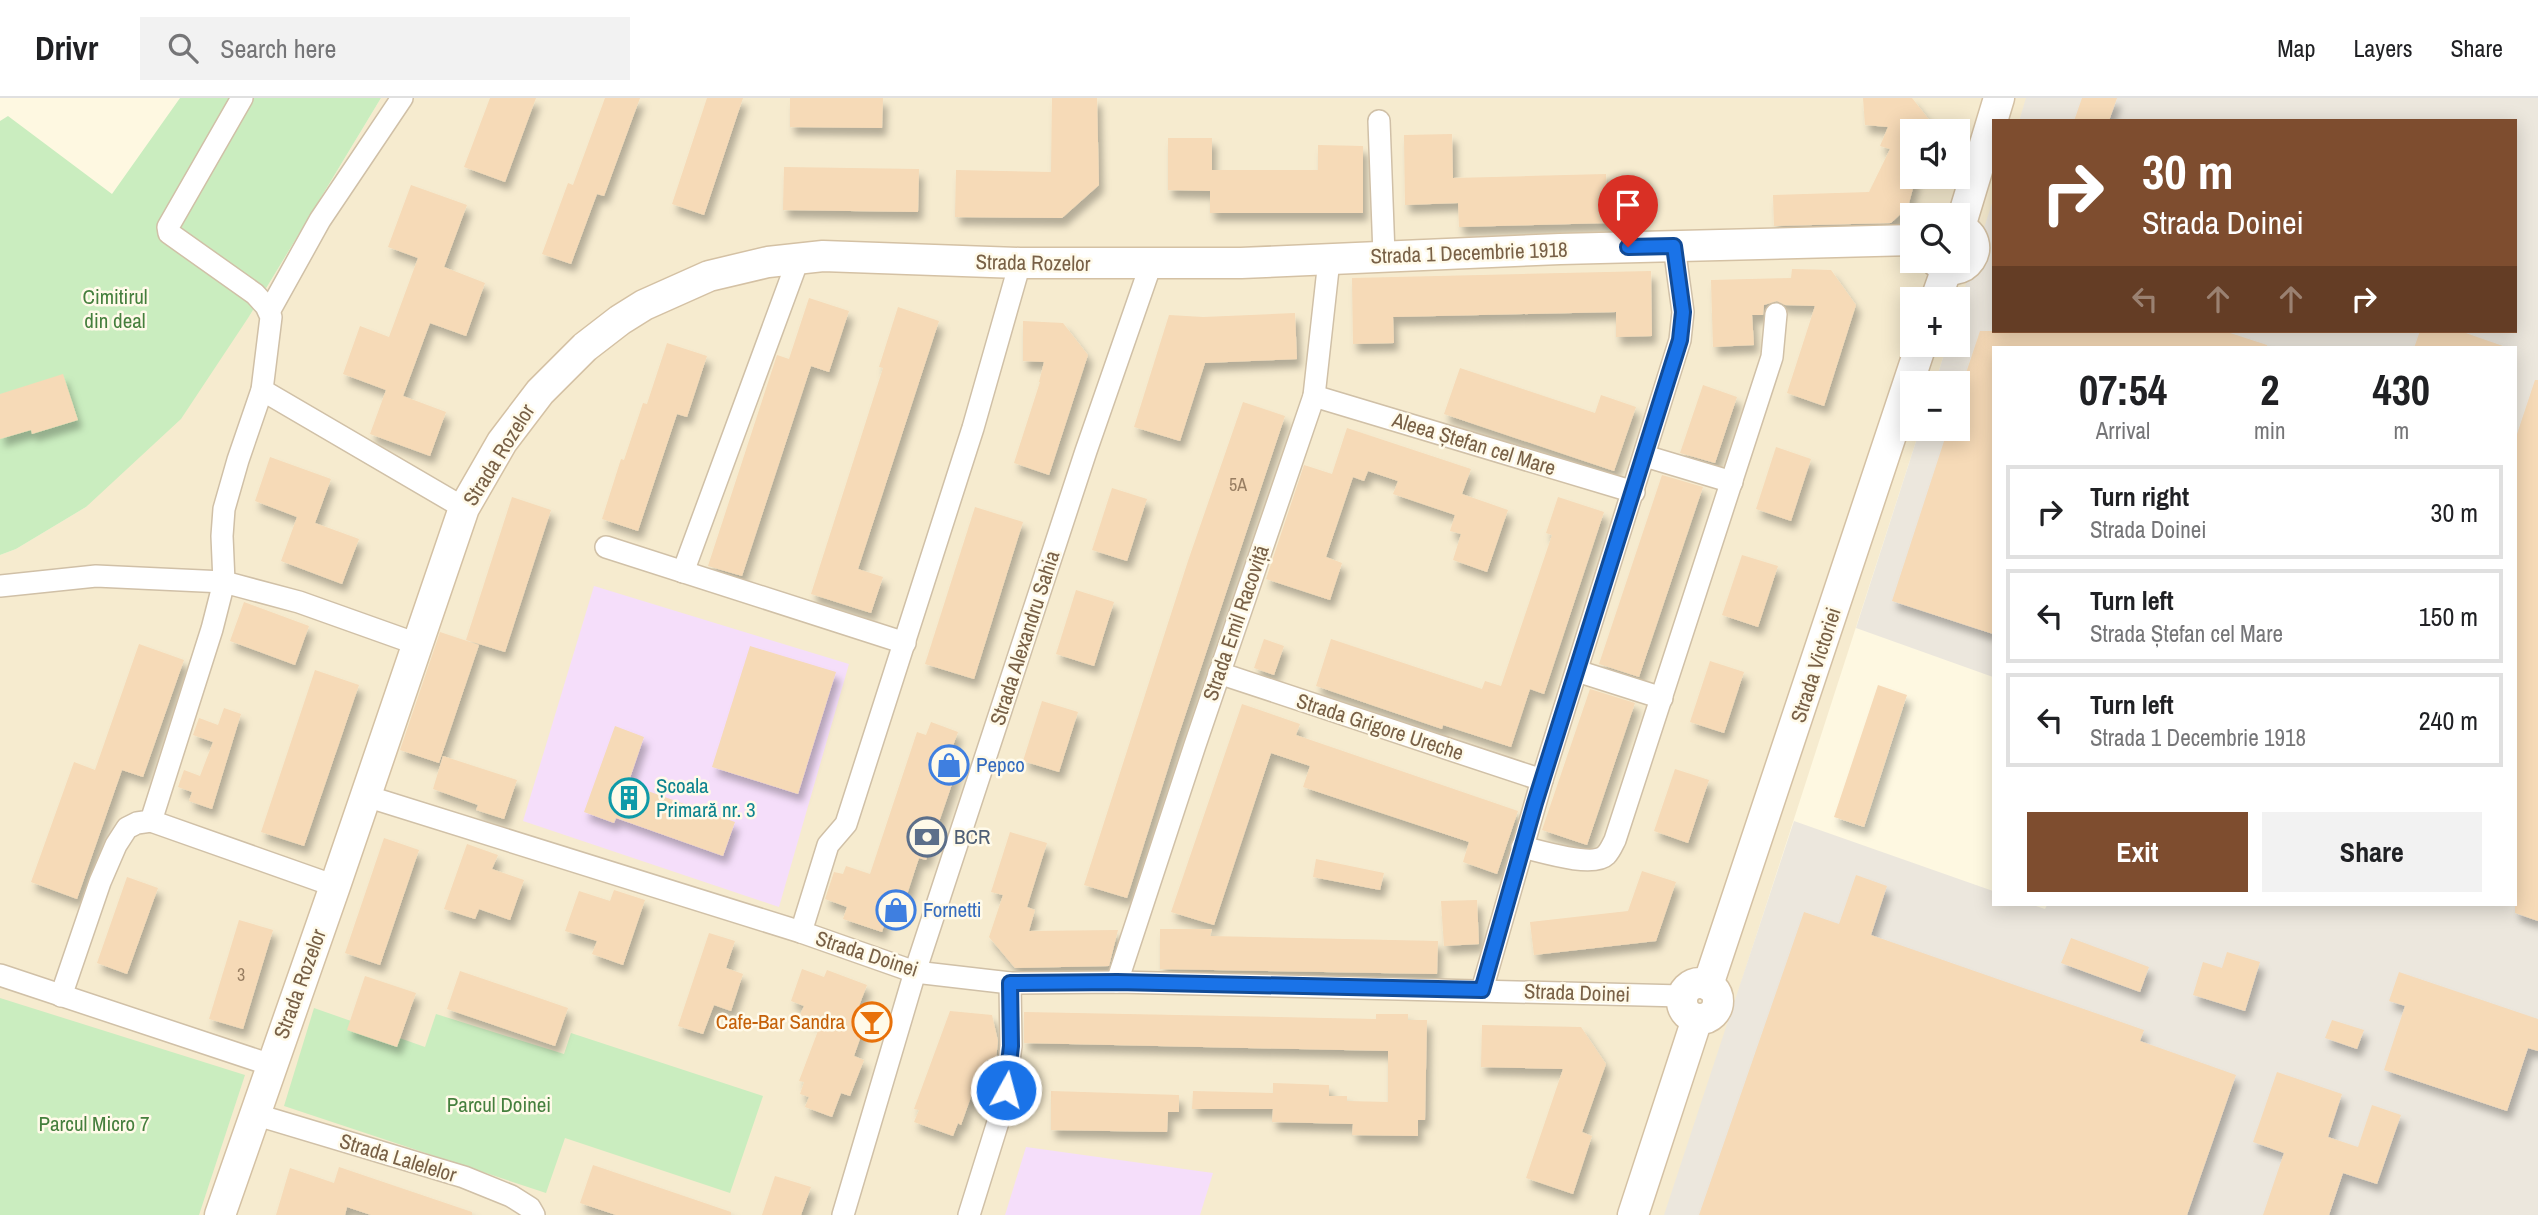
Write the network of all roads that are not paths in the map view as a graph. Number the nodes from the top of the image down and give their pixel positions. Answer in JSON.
{"nodes":[{"id":1,"x":242,"y":98,"type":"edge"},
{"id":2,"x":402,"y":98,"type":"edge"},
{"id":3,"x":1999,"y":98,"type":"edge"},
{"id":4,"x":1992,"y":119,"type":"edge"},
{"id":5,"x":1379,"y":121,"type":"dead end"},
{"id":6,"x":1992,"y":121,"type":"edge"},
{"id":7,"x":1966,"y":203,"type":"edge"},
{"id":8,"x":1970,"y":236,"type":"edge"},
{"id":9,"x":1900,"y":240,"type":"edge"},
{"id":10,"x":1674,"y":246,"type":"junction"},
{"id":11,"x":1384,"y":255,"type":"junction"},
{"id":12,"x":799,"y":257,"type":"junction"},
{"id":13,"x":1970,"y":258,"type":"edge"},
{"id":14,"x":1329,"y":260,"type":"junction"},
{"id":15,"x":1020,"y":264,"type":"junction"},
{"id":16,"x":1151,"y":264,"type":"junction"},
{"id":17,"x":270,"y":310,"type":"junction"},
{"id":18,"x":1776,"y":314,"type":"dead end"},
{"id":19,"x":1918,"y":357,"type":"edge"},
{"id":20,"x":262,"y":390,"type":"junction"},
{"id":21,"x":1314,"y":396,"type":"junction"},
{"id":22,"x":1645,"y":456,"type":"junction"},
{"id":23,"x":1732,"y":482,"type":"junction"},
{"id":24,"x":1634,"y":492,"type":"junction"},
{"id":25,"x":464,"y":509,"type":"junction"},
{"id":26,"x":606,"y":547,"type":"dead end"},
{"id":27,"x":683,"y":572,"type":"junction"},
{"id":28,"x":223,"y":582,"type":"junction"},
{"id":29,"x":0,"y":586,"type":"edge"},
{"id":30,"x":905,"y":643,"type":"junction"},
{"id":31,"x":418,"y":644,"type":"junction"},
{"id":32,"x":1577,"y":671,"type":"junction"},
{"id":33,"x":1219,"y":673,"type":"junction"},
{"id":34,"x":1662,"y":698,"type":"junction"},
{"id":35,"x":1542,"y":780,"type":"junction"},
{"id":36,"x":366,"y":796,"type":"junction"},
{"id":37,"x":151,"y":821,"type":"junction"},
{"id":38,"x":1522,"y":847,"type":"junction"},
{"id":39,"x":335,"y":886,"type":"junction"},
{"id":40,"x":801,"y":932,"type":"junction"},
{"id":41,"x":915,"y":972,"type":"junction"},
{"id":42,"x":0,"y":975,"type":"edge"},
{"id":43,"x":1117,"y":982,"type":"junction"},
{"id":44,"x":1010,"y":983,"type":"junction"},
{"id":45,"x":1482,"y":990,"type":"junction"},
{"id":46,"x":61,"y":996,"type":"junction"},
{"id":47,"x":1696,"y":1000,"type":"junction"},
{"id":48,"x":271,"y":1065,"type":"junction"},
{"id":49,"x":254,"y":1115,"type":"junction"},
{"id":50,"x":532,"y":1211,"type":"edge"},
{"id":51,"x":220,"y":1215,"type":"edge"},
{"id":52,"x":843,"y":1215,"type":"edge"},
{"id":53,"x":969,"y":1215,"type":"edge"},
{"id":54,"x":1633,"y":1215,"type":"edge"}],
"edges":[{"from":1,"to":17,"type":"street"},
{"from":2,"to":17,"type":"street"},
{"from":3,"to":4,"type":"street"},
{"from":5,"to":11,"type":"street"},
{"from":6,"to":7,"type":"street"},
{"from":8,"to":13,"type":"street"},
{"from":9,"to":10,"type":"street","name":"Strada 1 Decembrie 1918"},
{"from":10,"to":11,"type":"street","name":"Strada 1 Decembrie 1918"},
{"from":10,"to":22,"type":"street"},
{"from":11,"to":14,"type":"street","name":"Strada 1 Decembrie 1918"},
{"from":12,"to":15,"type":"street","name":"Strada Rozelor"},
{"from":12,"to":25,"type":"street","name":"Strada Rozelor"},
{"from":12,"to":27,"type":"street"},
{"from":14,"to":16,"type":"street","name":"Strada 1 Decembrie 1918"},
{"from":14,"to":21,"type":"street","name":"Strada Emil Racoviță"},
{"from":15,"to":16,"type":"street","name":"Strada Rozelor"},
{"from":15,"to":30,"type":"street"},
{"from":16,"to":41,"type":"street","name":"Strada Alexandru Sahia"},
{"from":17,"to":20,"type":"street"},
{"from":18,"to":23,"type":"street"},
{"from":19,"to":47,"type":"street","name":"Strada Victoriei"},
{"from":20,"to":25,"type":"street"},
{"from":20,"to":28,"type":"street"},
{"from":21,"to":24,"type":"street","name":"Aleea Ștefan cel Mare"},
{"from":21,"to":33,"type":"street","name":"Strada Emil Racoviță"},
{"from":22,"to":23,"type":"street"},
{"from":22,"to":24,"type":"street"},
{"from":23,"to":34,"type":"street"},
{"from":24,"to":32,"type":"street"},
{"from":25,"to":31,"type":"street","name":"Strada Rozelor"},
{"from":26,"to":27,"type":"street"},
{"from":27,"to":30,"type":"street"},
{"from":28,"to":29,"type":"street"},
{"from":28,"to":31,"type":"street"},
{"from":28,"to":37,"type":"street"},
{"from":30,"to":40,"type":"street"},
{"from":31,"to":36,"type":"street","name":"Strada Rozelor"},
{"from":32,"to":34,"type":"street"},
{"from":32,"to":35,"type":"street"},
{"from":33,"to":35,"type":"street","name":"Strada Grigore Ureche"},
{"from":33,"to":43,"type":"street","name":"Strada Emil Racoviță"},
{"from":34,"to":38,"type":"street"},
{"from":35,"to":38,"type":"street"},
{"from":36,"to":39,"type":"street","name":"Strada Rozelor"},
{"from":36,"to":40,"type":"street","name":"Strada Doinei"},
{"from":37,"to":39,"type":"street"},
{"from":37,"to":46,"type":"street"},
{"from":38,"to":45,"type":"street"},
{"from":39,"to":48,"type":"street","name":"Strada Rozelor"},
{"from":40,"to":41,"type":"street","name":"Strada Doinei"},
{"from":41,"to":44,"type":"street","name":"Strada Doinei"},
{"from":41,"to":52,"type":"street","name":"Strada Alexandru Sahia"},
{"from":42,"to":46,"type":"street"},
{"from":43,"to":44,"type":"street","name":"Strada Doinei"},
{"from":43,"to":45,"type":"street","name":"Strada Doinei"},
{"from":44,"to":53,"type":"street"},
{"from":45,"to":47,"type":"street","name":"Strada Doinei"},
{"from":46,"to":48,"type":"street"},
{"from":47,"to":54,"type":"street","name":"Strada Victoriei"},
{"from":48,"to":49,"type":"street","name":"Strada Rozelor"},
{"from":49,"to":50,"type":"street","name":"Strada Lalelelor"},
{"from":49,"to":51,"type":"street","name":"Strada Rozelor"}]}
